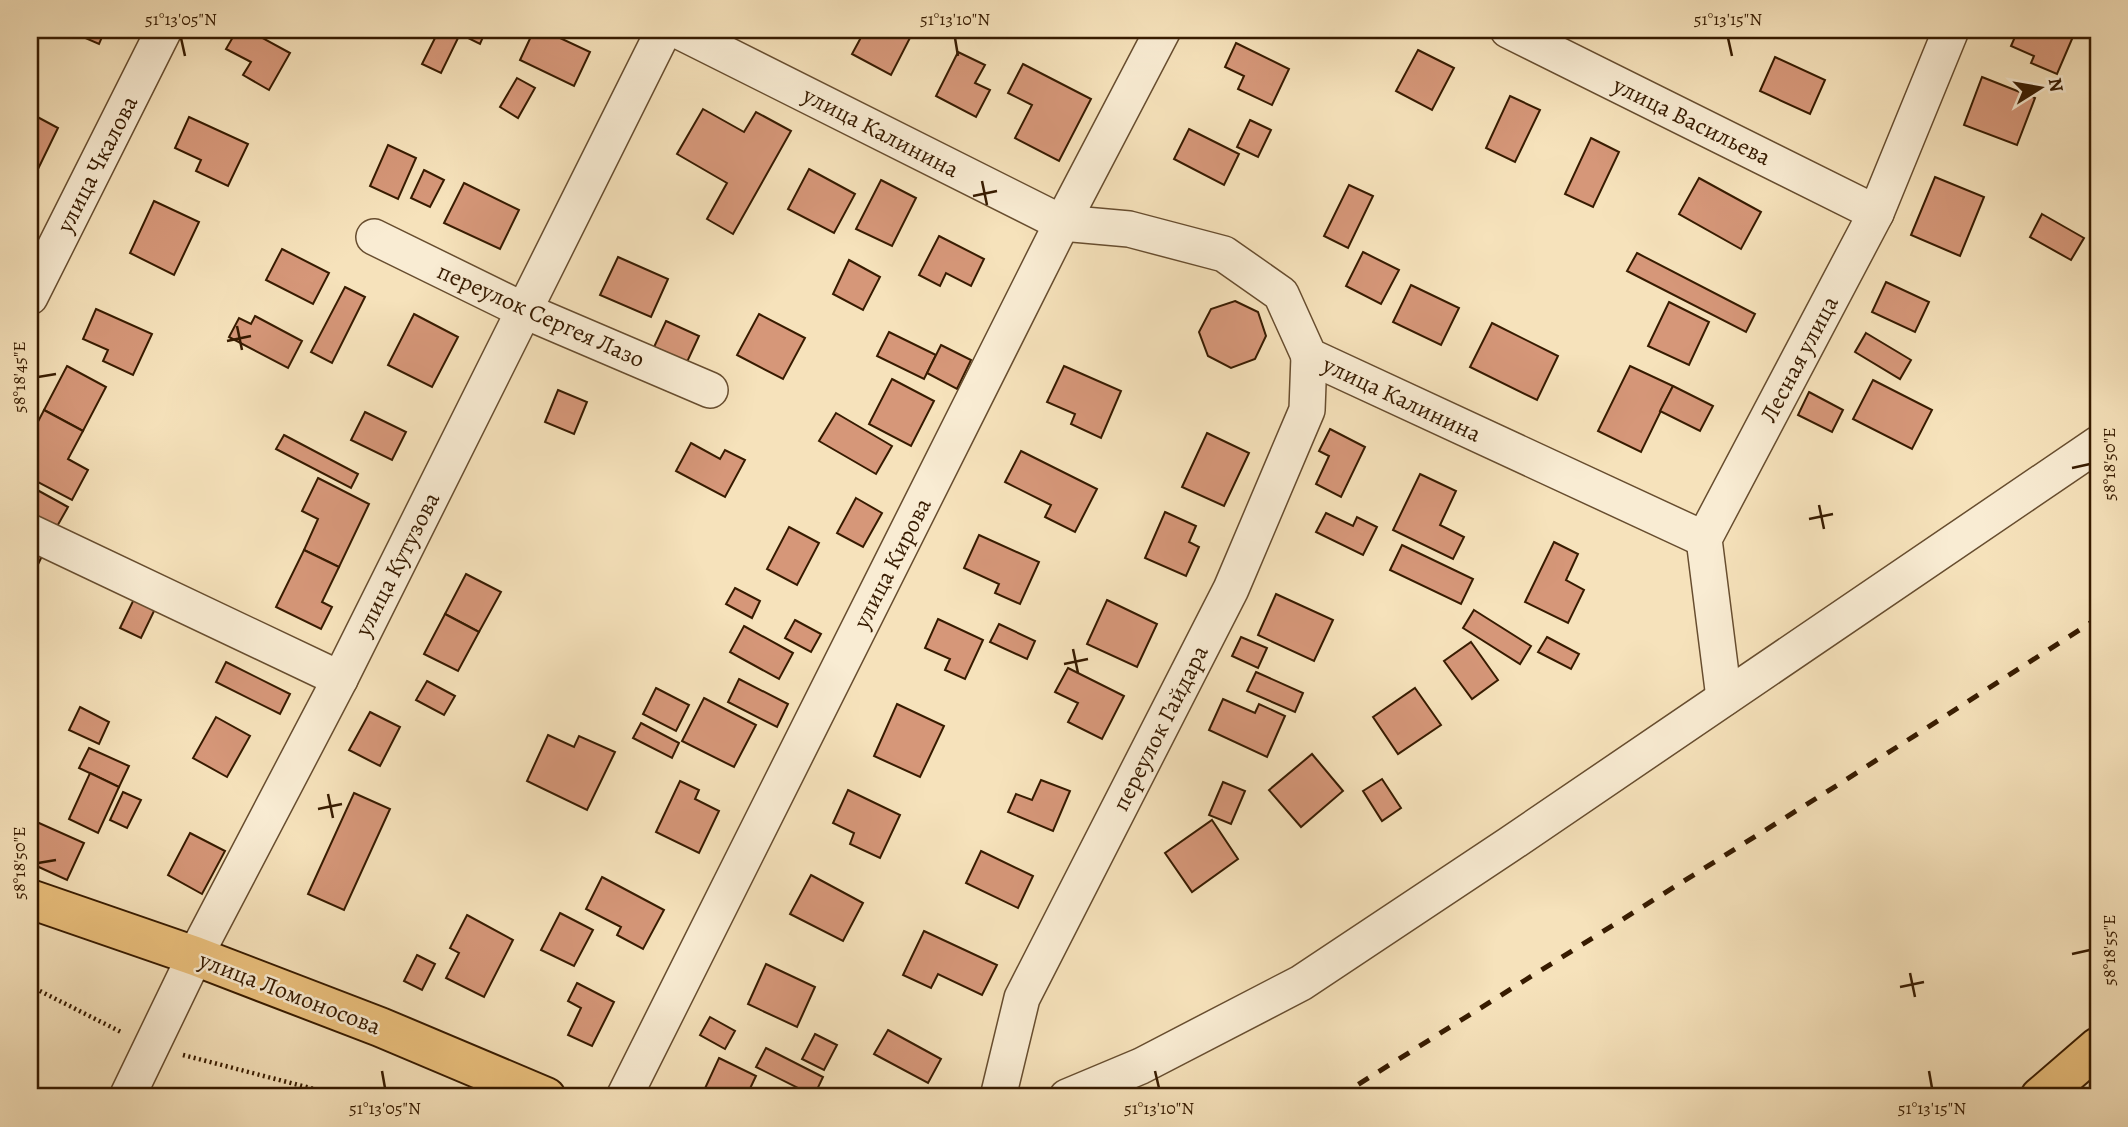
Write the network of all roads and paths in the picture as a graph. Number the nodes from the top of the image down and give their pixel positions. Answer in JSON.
{"nodes":[{"id":1,"x":164,"y":30,"type":"edge"},
{"id":2,"x":664,"y":30,"type":"edge"},
{"id":3,"x":677,"y":30,"type":"edge"},
{"id":4,"x":1163,"y":30,"type":"edge"},
{"id":5,"x":1510,"y":30,"type":"edge"},
{"id":6,"x":1951,"y":30,"type":"edge"},
{"id":7,"x":1875,"y":213,"type":"junction"},
{"id":8,"x":1062,"y":223,"type":"junction"},
{"id":9,"x":374,"y":237,"type":"dead end"},
{"id":10,"x":30,"y":297,"type":"edge"},
{"id":11,"x":525,"y":311,"type":"junction"},
{"id":12,"x":1309,"y":356,"type":"junction"},
{"id":13,"x":710,"y":390,"type":"dead end"},
{"id":14,"x":2098,"y":444,"type":"edge"},
{"id":15,"x":30,"y":532,"type":"edge"},
{"id":16,"x":1704,"y":539,"type":"junction"},
{"id":17,"x":340,"y":679,"type":"junction"},
{"id":18,"x":1724,"y":698,"type":"junction"},
{"id":19,"x":30,"y":899,"type":"edge"},
{"id":20,"x":195,"y":956,"type":"junction"},
{"id":21,"x":2098,"y":1047,"type":"edge"},
{"id":22,"x":127,"y":1097,"type":"edge"},
{"id":23,"x":546,"y":1097,"type":"edge"},
{"id":24,"x":624,"y":1097,"type":"edge"},
{"id":25,"x":998,"y":1097,"type":"edge"},
{"id":26,"x":1067,"y":1097,"type":"edge"},
{"id":27,"x":2040,"y":1097,"type":"edge"}],
"edges":[{"from":1,"to":10,"type":"street","name":"улица Чкалова"},
{"from":2,"to":11,"type":"street","name":"улица Кутузова"},
{"from":3,"to":8,"type":"street","name":"улица Калинина"},
{"from":4,"to":8,"type":"street","name":"улица Кирова"},
{"from":5,"to":7,"type":"street","name":"улица Васильева"},
{"from":6,"to":7,"type":"street","name":"Лесная улица"},
{"from":7,"to":16,"type":"street","name":"Лесная улица"},
{"from":8,"to":12,"type":"street","name":"улица Калинина"},
{"from":8,"to":24,"type":"street","name":"улица Кирова"},
{"from":9,"to":11,"type":"street","name":"переулок Сергея Лазо"},
{"from":11,"to":13,"type":"street","name":"переулок Сергея Лазо"},
{"from":11,"to":17,"type":"street","name":"улица Кутузова"},
{"from":12,"to":16,"type":"street","name":"улица Калинина"},
{"from":12,"to":25,"type":"street","name":"переулок Гайдара"},
{"from":14,"to":18,"type":"street"},
{"from":15,"to":17,"type":"street"},
{"from":16,"to":18,"type":"street"},
{"from":17,"to":20,"type":"street","name":"улица Кутузова"},
{"from":18,"to":26,"type":"street"},
{"from":19,"to":20,"type":"main road","name":"улица Ломоносова"},
{"from":20,"to":22,"type":"street","name":"улица Кутузова"},
{"from":20,"to":23,"type":"main road","name":"улица Ломоносова"},
{"from":21,"to":27,"type":"main road"}]}
